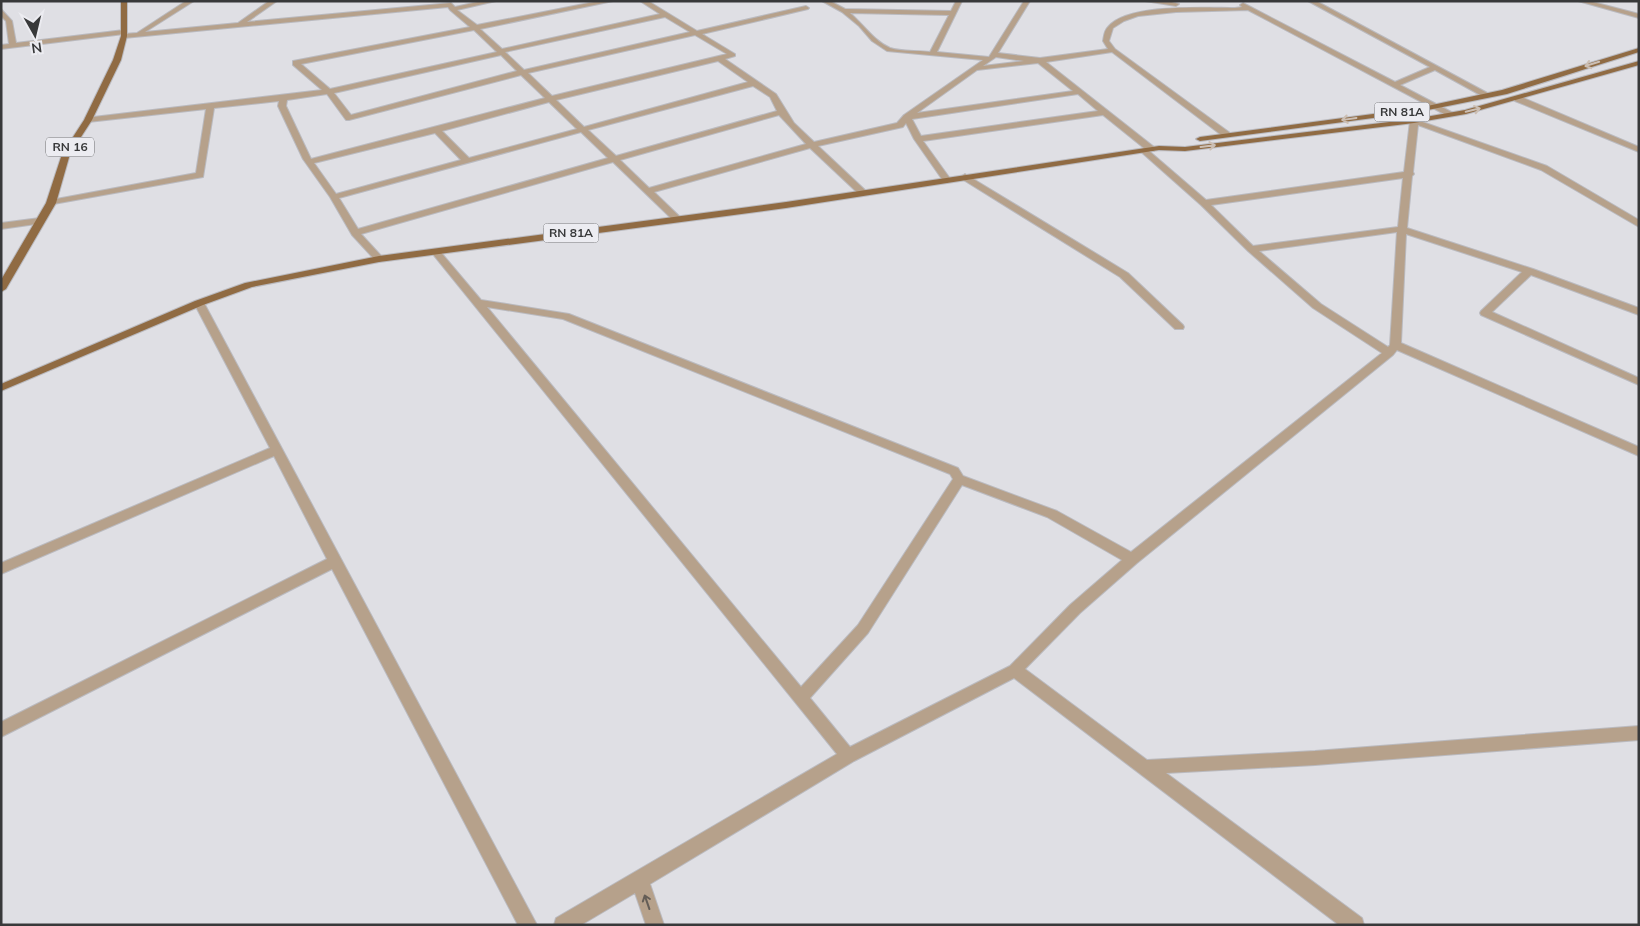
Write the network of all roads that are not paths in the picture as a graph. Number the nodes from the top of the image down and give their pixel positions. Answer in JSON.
{"nodes":[{"id":1,"x":124,"y":1,"type":"edge"},
{"id":2,"x":191,"y":1,"type":"edge"},
{"id":3,"x":274,"y":1,"type":"edge"},
{"id":4,"x":493,"y":1,"type":"edge"},
{"id":5,"x":610,"y":1,"type":"edge"},
{"id":6,"x":644,"y":1,"type":"edge"},
{"id":7,"x":959,"y":1,"type":"edge"},
{"id":8,"x":1027,"y":1,"type":"edge"},
{"id":9,"x":1148,"y":1,"type":"edge"},
{"id":10,"x":1236,"y":1,"type":"edge"},
{"id":11,"x":1311,"y":1,"type":"edge"},
{"id":12,"x":1581,"y":1,"type":"edge"},
{"id":13,"x":829,"y":2,"type":"edge"},
{"id":14,"x":452,"y":5,"type":"edge"},
{"id":15,"x":356,"y":6,"type":"dead end"},
{"id":16,"x":806,"y":8,"type":"dead end"},
{"id":17,"x":1249,"y":8,"type":"junction"},
{"id":18,"x":1200,"y":10,"type":"junction"},
{"id":19,"x":1,"y":11,"type":"edge"},
{"id":20,"x":844,"y":11,"type":"junction"},
{"id":21,"x":344,"y":14,"type":"junction"},
{"id":22,"x":952,"y":14,"type":"junction"},
{"id":23,"x":666,"y":15,"type":"junction"},
{"id":24,"x":1639,"y":16,"type":"edge"},
{"id":25,"x":238,"y":25,"type":"junction"},
{"id":26,"x":476,"y":28,"type":"junction"},
{"id":27,"x":695,"y":32,"type":"junction"},
{"id":28,"x":124,"y":34,"type":"junction"},
{"id":29,"x":138,"y":34,"type":"junction"},
{"id":30,"x":13,"y":46,"type":"junction"},
{"id":31,"x":1,"y":47,"type":"edge"},
{"id":32,"x":1113,"y":50,"type":"junction"},
{"id":33,"x":1639,"y":50,"type":"edge"},
{"id":34,"x":501,"y":52,"type":"junction"},
{"id":35,"x":932,"y":55,"type":"junction"},
{"id":36,"x":992,"y":57,"type":"junction"},
{"id":37,"x":719,"y":58,"type":"junction"},
{"id":38,"x":1039,"y":60,"type":"junction"},
{"id":39,"x":1639,"y":64,"type":"edge"},
{"id":40,"x":1434,"y":68,"type":"junction"},
{"id":41,"x":972,"y":70,"type":"junction"},
{"id":42,"x":523,"y":72,"type":"junction"},
{"id":43,"x":754,"y":83,"type":"junction"},
{"id":44,"x":1393,"y":85,"type":"junction"},
{"id":45,"x":329,"y":92,"type":"junction"},
{"id":46,"x":1079,"y":92,"type":"junction"},
{"id":47,"x":1487,"y":95,"type":"junction"},
{"id":48,"x":284,"y":98,"type":"junction"},
{"id":49,"x":550,"y":99,"type":"junction"},
{"id":50,"x":1518,"y":99,"type":"junction"},
{"id":51,"x":210,"y":106,"type":"junction"},
{"id":52,"x":1433,"y":107,"type":"junction"},
{"id":53,"x":781,"y":112,"type":"junction"},
{"id":54,"x":1104,"y":112,"type":"junction"},
{"id":55,"x":1451,"y":114,"type":"junction"},
{"id":56,"x":907,"y":117,"type":"junction"},
{"id":57,"x":88,"y":120,"type":"junction"},
{"id":58,"x":1414,"y":120,"type":"junction"},
{"id":59,"x":437,"y":130,"type":"junction"},
{"id":60,"x":583,"y":130,"type":"junction"},
{"id":61,"x":1227,"y":135,"type":"junction"},
{"id":62,"x":918,"y":139,"type":"junction"},
{"id":63,"x":812,"y":145,"type":"junction"},
{"id":64,"x":1151,"y":149,"type":"junction"},
{"id":65,"x":1639,"y":150,"type":"edge"},
{"id":66,"x":615,"y":160,"type":"junction"},
{"id":67,"x":467,"y":161,"type":"junction"},
{"id":68,"x":309,"y":162,"type":"junction"},
{"id":69,"x":1410,"y":174,"type":"junction"},
{"id":70,"x":965,"y":177,"type":"junction"},
{"id":71,"x":946,"y":180,"type":"junction"},
{"id":72,"x":648,"y":191,"type":"junction"},
{"id":73,"x":863,"y":193,"type":"junction"},
{"id":74,"x":334,"y":197,"type":"junction"},
{"id":75,"x":51,"y":203,"type":"junction"},
{"id":76,"x":1204,"y":203,"type":"junction"},
{"id":77,"x":676,"y":218,"type":"junction"},
{"id":78,"x":40,"y":221,"type":"junction"},
{"id":79,"x":1639,"y":224,"type":"edge"},
{"id":80,"x":1,"y":226,"type":"edge"},
{"id":81,"x":1402,"y":229,"type":"junction"},
{"id":82,"x":355,"y":233,"type":"junction"},
{"id":83,"x":1251,"y":249,"type":"junction"},
{"id":84,"x":435,"y":252,"type":"junction"},
{"id":85,"x":379,"y":258,"type":"junction"},
{"id":86,"x":1529,"y":271,"type":"junction"},
{"id":87,"x":1,"y":289,"type":"edge"},
{"id":88,"x":199,"y":303,"type":"junction"},
{"id":89,"x":479,"y":303,"type":"junction"},
{"id":90,"x":1639,"y":312,"type":"edge"},
{"id":91,"x":1179,"y":327,"type":"dead end"},
{"id":92,"x":1392,"y":349,"type":"junction"},
{"id":93,"x":1639,"y":382,"type":"edge"},
{"id":94,"x":1,"y":388,"type":"edge"},
{"id":95,"x":277,"y":450,"type":"junction"},
{"id":96,"x":1639,"y":452,"type":"edge"},
{"id":97,"x":959,"y":479,"type":"junction"},
{"id":98,"x":1132,"y":559,"type":"junction"},
{"id":99,"x":335,"y":561,"type":"junction"},
{"id":100,"x":1,"y":569,"type":"edge"},
{"id":101,"x":1015,"y":670,"type":"junction"},
{"id":102,"x":801,"y":697,"type":"junction"},
{"id":103,"x":1,"y":730,"type":"edge"},
{"id":104,"x":1639,"y":733,"type":"edge"},
{"id":105,"x":848,"y":756,"type":"junction"},
{"id":106,"x":1147,"y":767,"type":"junction"},
{"id":107,"x":639,"y":879,"type":"junction"},
{"id":108,"x":528,"y":925,"type":"edge"},
{"id":109,"x":564,"y":925,"type":"edge"},
{"id":110,"x":655,"y":925,"type":"edge"},
{"id":111,"x":1355,"y":925,"type":"edge"}],
"edges":[{"from":1,"to":28,"type":"main road","number":"RN 16"},
{"from":2,"to":29,"type":"street"},
{"from":3,"to":25,"type":"street"},
{"from":4,"to":14,"type":"street"},
{"from":5,"to":26,"type":"street"},
{"from":6,"to":23,"type":"street"},
{"from":7,"to":22,"type":"street"},
{"from":8,"to":36,"type":"street"},
{"from":9,"to":18,"type":"street"},
{"from":10,"to":17,"type":"street"},
{"from":11,"to":40,"type":"street"},
{"from":12,"to":24,"type":"street"},
{"from":13,"to":20,"type":"street"},
{"from":14,"to":21,"type":"street"},
{"from":14,"to":26,"type":"street"},
{"from":15,"to":21,"type":"street"},
{"from":16,"to":27,"type":"street"},
{"from":17,"to":18,"type":"street"},
{"from":17,"to":44,"type":"street"},
{"from":18,"to":32,"type":"street"},
{"from":19,"to":30,"type":"street"},
{"from":20,"to":22,"type":"street"},
{"from":20,"to":35,"type":"street"},
{"from":21,"to":25,"type":"street"},
{"from":22,"to":35,"type":"street"},
{"from":23,"to":27,"type":"street"},
{"from":23,"to":34,"type":"street"},
{"from":25,"to":29,"type":"street"},
{"from":26,"to":34,"type":"street"},
{"from":26,"to":45,"type":"street"},
{"from":27,"to":37,"type":"street"},
{"from":27,"to":42,"type":"street"},
{"from":28,"to":29,"type":"street"},
{"from":28,"to":30,"type":"street"},
{"from":28,"to":57,"type":"main road","number":"RN 16"},
{"from":30,"to":31,"type":"street"},
{"from":32,"to":38,"type":"street"},
{"from":32,"to":61,"type":"street"},
{"from":33,"to":47,"type":"main road","number":"RN 81A","one_way":true},
{"from":34,"to":42,"type":"street"},
{"from":34,"to":45,"type":"street"},
{"from":35,"to":36,"type":"street"},
{"from":36,"to":38,"type":"street"},
{"from":36,"to":41,"type":"street"},
{"from":37,"to":43,"type":"street"},
{"from":37,"to":49,"type":"street"},
{"from":38,"to":41,"type":"street"},
{"from":38,"to":46,"type":"street"},
{"from":39,"to":50,"type":"main road","number":"RN 81A"},
{"from":40,"to":44,"type":"street"},
{"from":40,"to":47,"type":"street"},
{"from":41,"to":56,"type":"street"},
{"from":42,"to":45,"type":"street"},
{"from":42,"to":49,"type":"street"},
{"from":43,"to":53,"type":"street"},
{"from":43,"to":60,"type":"street"},
{"from":44,"to":52,"type":"street"},
{"from":45,"to":48,"type":"street"},
{"from":46,"to":54,"type":"street"},
{"from":46,"to":56,"type":"street"},
{"from":47,"to":52,"type":"main road","number":"RN 81A"},
{"from":48,"to":51,"type":"street"},
{"from":48,"to":68,"type":"street"},
{"from":49,"to":59,"type":"street"},
{"from":49,"to":60,"type":"street"},
{"from":55,"to":50,"type":"main road","number":"RN 81A","one_way":true},
{"from":50,"to":65,"type":"street"},
{"from":51,"to":57,"type":"street"},
{"from":51,"to":75,"type":"street"},
{"from":52,"to":55,"type":"street"},
{"from":52,"to":61,"type":"main road","number":"RN 81A","one_way":true},
{"from":53,"to":63,"type":"street"},
{"from":53,"to":66,"type":"street"},
{"from":54,"to":62,"type":"street"},
{"from":54,"to":64,"type":"street"},
{"from":55,"to":58,"type":"main road","number":"RN 81A"},
{"from":56,"to":62,"type":"street"},
{"from":56,"to":63,"type":"street"},
{"from":57,"to":75,"type":"main road","number":"RN 16"},
{"from":64,"to":58,"type":"main road","number":"RN 81A","one_way":true},
{"from":58,"to":69,"type":"street"},
{"from":58,"to":79,"type":"street"},
{"from":59,"to":67,"type":"street"},
{"from":59,"to":68,"type":"street"},
{"from":60,"to":66,"type":"street"},
{"from":60,"to":67,"type":"street"},
{"from":61,"to":64,"type":"main road","number":"RN 81A"},
{"from":62,"to":71,"type":"street"},
{"from":63,"to":72,"type":"street"},
{"from":63,"to":73,"type":"street"},
{"from":64,"to":70,"type":"main road","number":"RN 81A"},
{"from":64,"to":76,"type":"street"},
{"from":66,"to":72,"type":"street"},
{"from":66,"to":82,"type":"street"},
{"from":67,"to":74,"type":"street"},
{"from":68,"to":74,"type":"street"},
{"from":69,"to":76,"type":"street"},
{"from":69,"to":81,"type":"street"},
{"from":70,"to":71,"type":"main road","number":"RN 81A"},
{"from":70,"to":91,"type":"street"},
{"from":71,"to":73,"type":"main road","number":"RN 81A"},
{"from":72,"to":77,"type":"street"},
{"from":73,"to":77,"type":"main road","number":"RN 81A"},
{"from":74,"to":82,"type":"street"},
{"from":75,"to":78,"type":"main road","number":"RN 16"},
{"from":76,"to":83,"type":"street"},
{"from":77,"to":84,"type":"main road","number":"RN 81A"},
{"from":78,"to":80,"type":"street"},
{"from":78,"to":87,"type":"main road","number":"RN 16"},
{"from":81,"to":83,"type":"street"},
{"from":81,"to":86,"type":"street"},
{"from":81,"to":92,"type":"street"},
{"from":82,"to":85,"type":"street"},
{"from":83,"to":92,"type":"street"},
{"from":84,"to":85,"type":"main road","number":"RN 81A"},
{"from":84,"to":89,"type":"street"},
{"from":85,"to":88,"type":"main road","number":"RN 81A"},
{"from":86,"to":90,"type":"street"},
{"from":86,"to":93,"type":"street"},
{"from":88,"to":94,"type":"main road","number":"RN 81A"},
{"from":88,"to":95,"type":"street"},
{"from":89,"to":97,"type":"street"},
{"from":89,"to":102,"type":"street"},
{"from":92,"to":96,"type":"street"},
{"from":92,"to":98,"type":"street"},
{"from":95,"to":99,"type":"street"},
{"from":95,"to":100,"type":"street"},
{"from":97,"to":98,"type":"street"},
{"from":97,"to":102,"type":"street"},
{"from":98,"to":101,"type":"street"},
{"from":99,"to":103,"type":"street"},
{"from":99,"to":108,"type":"street"},
{"from":101,"to":105,"type":"street"},
{"from":101,"to":106,"type":"street"},
{"from":102,"to":105,"type":"street"},
{"from":104,"to":106,"type":"street"},
{"from":105,"to":107,"type":"street"},
{"from":106,"to":111,"type":"street"},
{"from":107,"to":109,"type":"street"},
{"from":110,"to":107,"type":"street","one_way":true}]}
